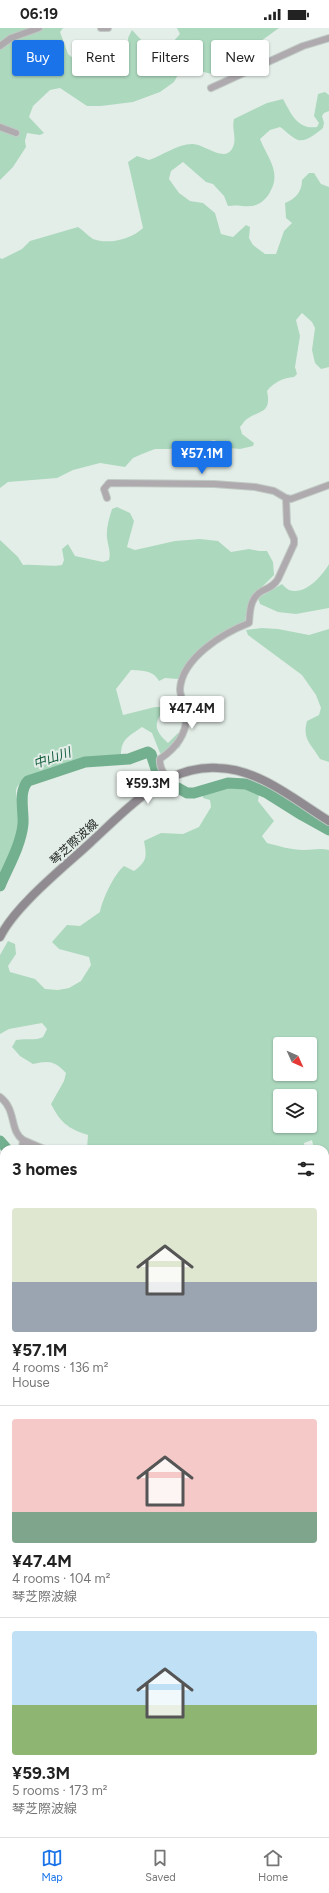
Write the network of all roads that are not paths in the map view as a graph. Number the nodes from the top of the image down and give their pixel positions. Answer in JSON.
{"nodes":[{"id":1,"x":38,"y":28,"type":"edge"},
{"id":2,"x":101,"y":28,"type":"edge"},
{"id":3,"x":108,"y":28,"type":"edge"},
{"id":4,"x":329,"y":38,"type":"edge"},
{"id":5,"x":0,"y":46,"type":"edge"},
{"id":6,"x":211,"y":88,"type":"dead end"},
{"id":7,"x":0,"y":128,"type":"edge"},
{"id":8,"x":16,"y":133,"type":"dead end"},
{"id":9,"x":329,"y":485,"type":"edge"},
{"id":10,"x":107,"y":498,"type":"dead end"},
{"id":11,"x":286,"y":498,"type":"junction"},
{"id":12,"x":168,"y":779,"type":"junction"},
{"id":13,"x":329,"y":821,"type":"edge"},
{"id":14,"x":1,"y":934,"type":"edge"},
{"id":15,"x":0,"y":1097,"type":"edge"},
{"id":16,"x":23,"y":1140,"type":"junction"},
{"id":17,"x":22,"y":1145,"type":"edge"},
{"id":18,"x":35,"y":1145,"type":"edge"}],
"edges":[{"from":1,"to":5,"type":"street"},
{"from":2,"to":3,"type":"street"},
{"from":4,"to":6,"type":"street"},
{"from":7,"to":8,"type":"street"},
{"from":9,"to":11,"type":"street"},
{"from":10,"to":11,"type":"street"},
{"from":11,"to":12,"type":"street"},
{"from":12,"to":13,"type":"main road","name":"琴芝際波線"},
{"from":12,"to":14,"type":"main road","name":"琴芝際波線"},
{"from":15,"to":16,"type":"street"},
{"from":16,"to":17,"type":"street"},
{"from":16,"to":18,"type":"street"}]}
